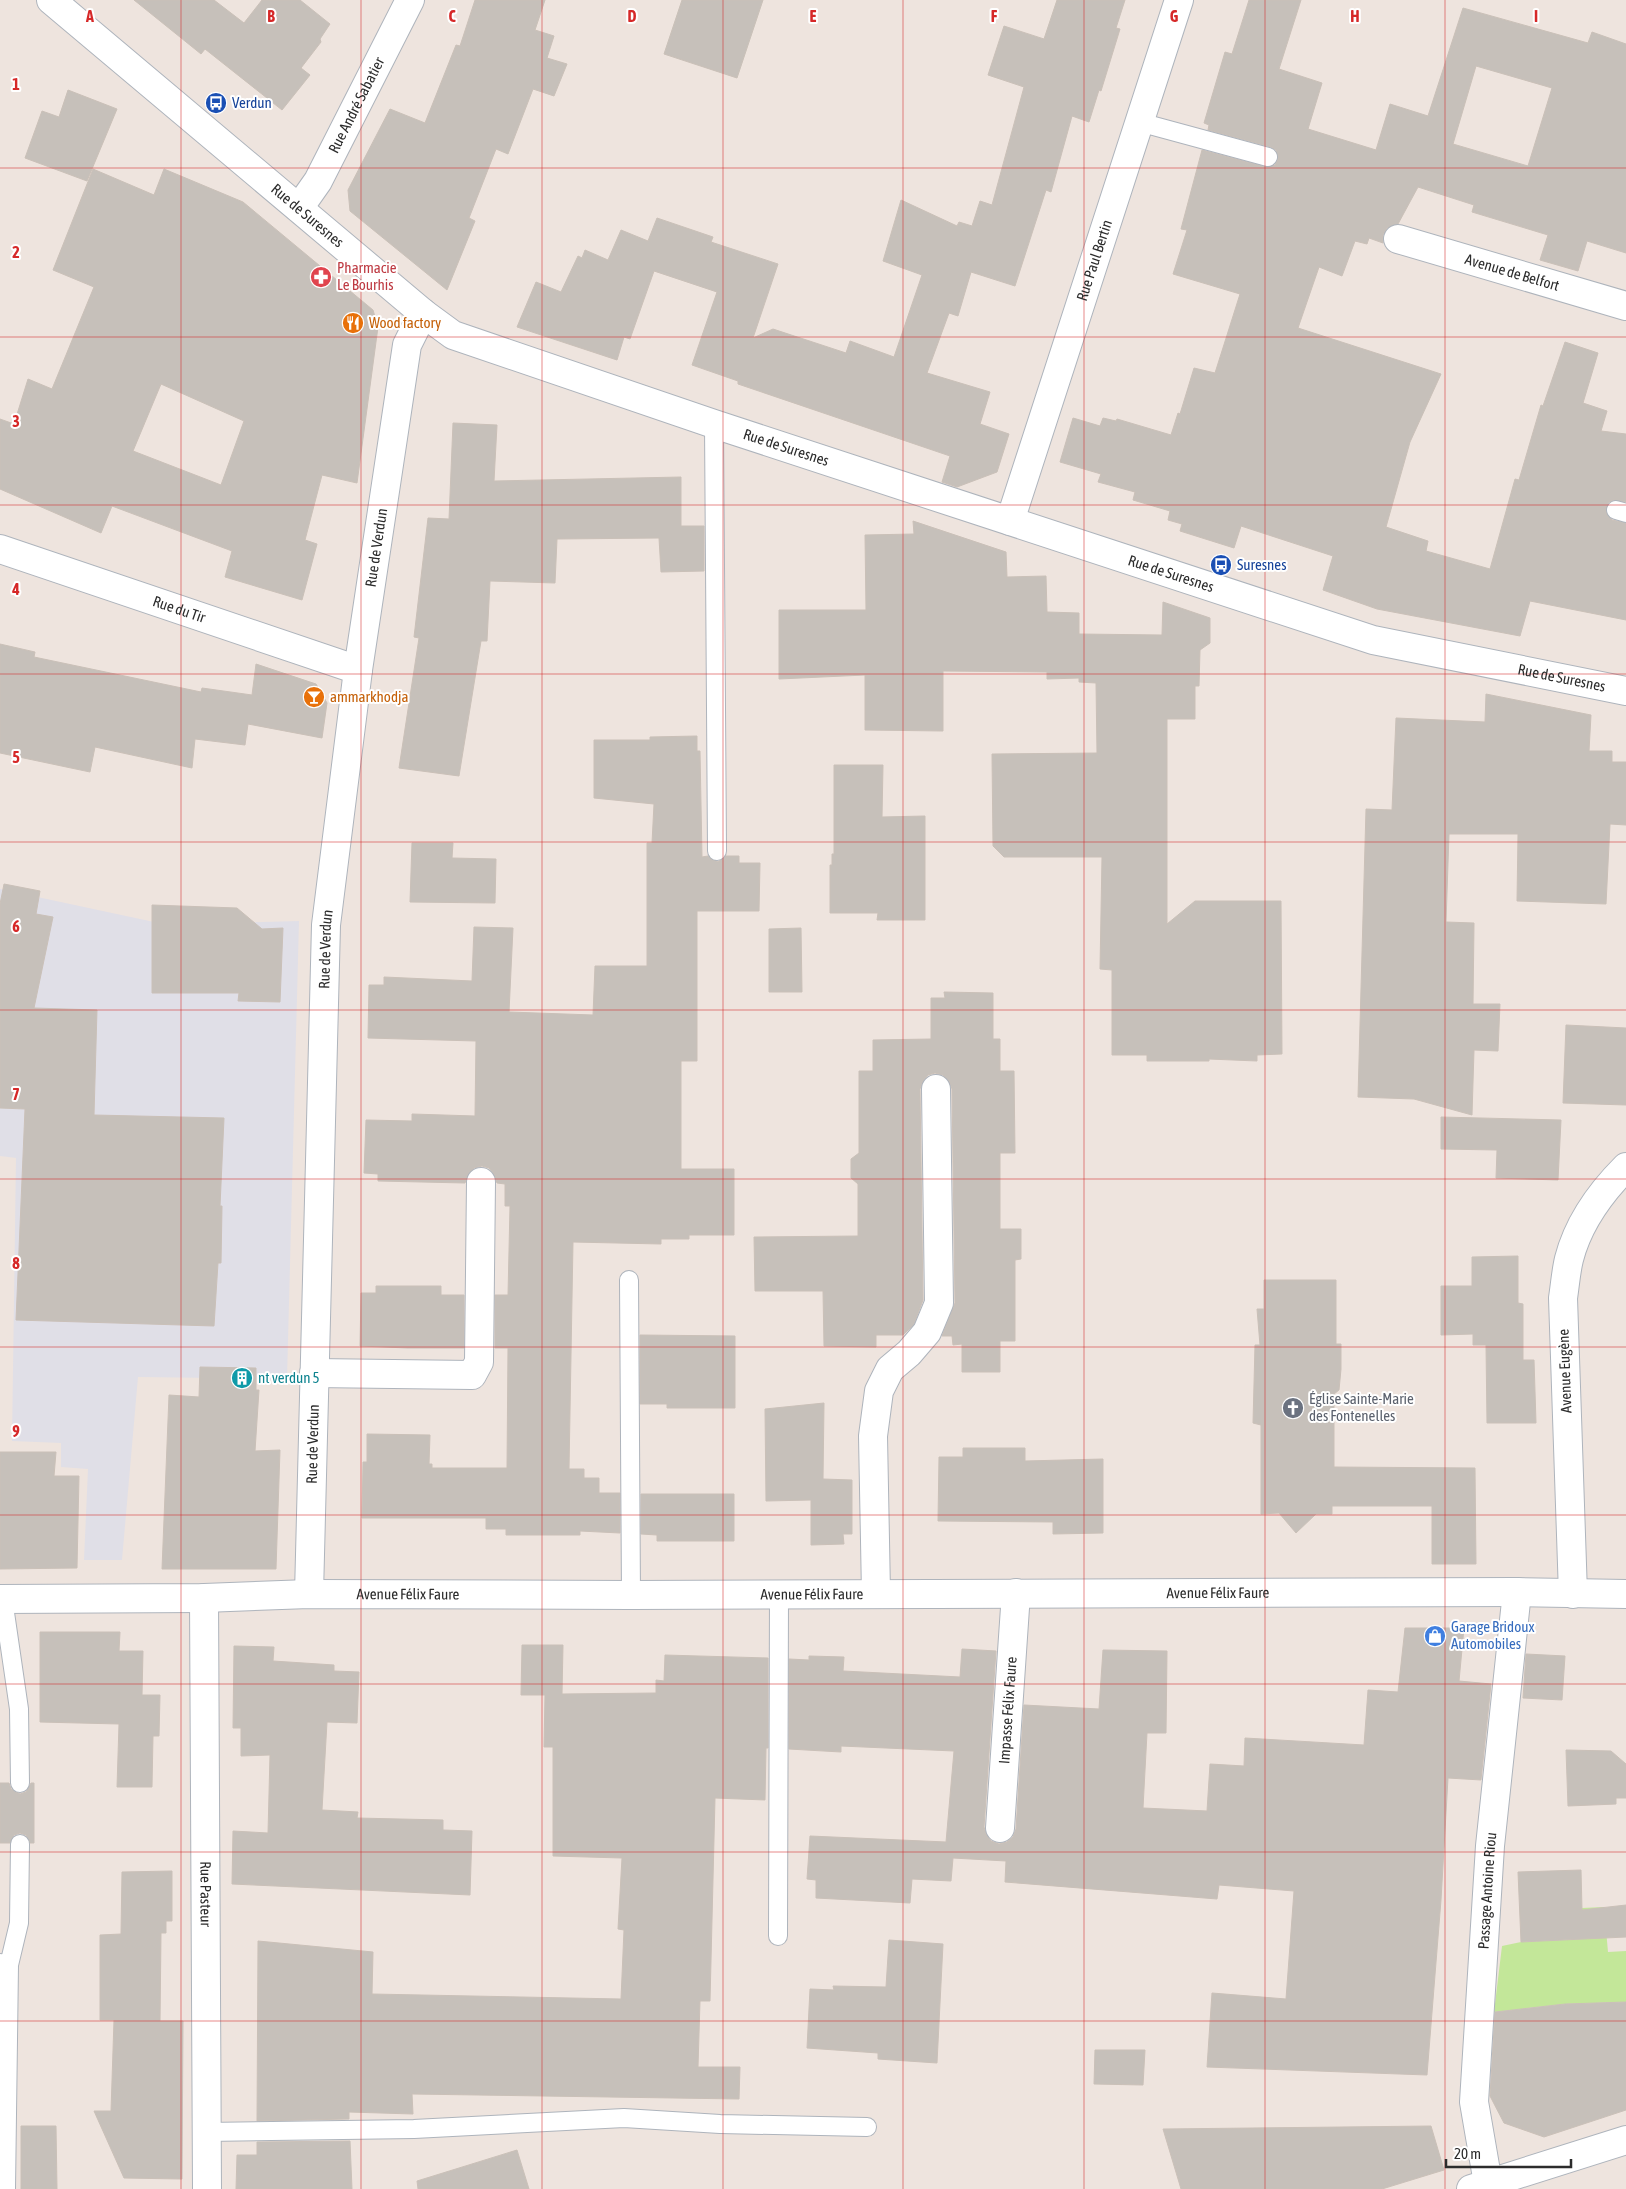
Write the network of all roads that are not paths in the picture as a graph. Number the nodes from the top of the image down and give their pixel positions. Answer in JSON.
{"nodes":[{"id":1,"x":51,"y":0,"type":"edge"},
{"id":2,"x":410,"y":0,"type":"edge"},
{"id":3,"x":1179,"y":0,"type":"edge"},
{"id":4,"x":1139,"y":122,"type":"junction"},
{"id":5,"x":1268,"y":157,"type":"dead end"},
{"id":6,"x":299,"y":208,"type":"junction"},
{"id":7,"x":1398,"y":239,"type":"dead end"},
{"id":8,"x":1626,"y":306,"type":"edge"},
{"id":9,"x":423,"y":313,"type":"junction"},
{"id":10,"x":714,"y":424,"type":"junction"},
{"id":11,"x":1010,"y":521,"type":"junction"},
{"id":12,"x":0,"y":548,"type":"edge"},
{"id":13,"x":358,"y":670,"type":"junction"},
{"id":14,"x":1626,"y":691,"type":"edge"},
{"id":15,"x":716,"y":851,"type":"dead end"},
{"id":16,"x":936,"y":1089,"type":"dead end"},
{"id":17,"x":1626,"y":1167,"type":"edge"},
{"id":18,"x":481,"y":1182,"type":"dead end"},
{"id":19,"x":629,"y":1280,"type":"dead end"},
{"id":20,"x":314,"y":1373,"type":"junction"},
{"id":21,"x":1517,"y":1592,"type":"junction"},
{"id":22,"x":876,"y":1593,"type":"junction"},
{"id":23,"x":1016,"y":1593,"type":"junction"},
{"id":24,"x":309,"y":1594,"type":"junction"},
{"id":25,"x":779,"y":1594,"type":"junction"},
{"id":26,"x":1573,"y":1594,"type":"junction"},
{"id":27,"x":1626,"y":1594,"type":"edge"},
{"id":28,"x":631,"y":1595,"type":"junction"},
{"id":29,"x":204,"y":1598,"type":"junction"},
{"id":30,"x":2,"y":1599,"type":"edge"},
{"id":31,"x":20,"y":1783,"type":"dead end"},
{"id":32,"x":1000,"y":1828,"type":"dead end"},
{"id":33,"x":20,"y":1844,"type":"dead end"},
{"id":34,"x":778,"y":1936,"type":"dead end"},
{"id":35,"x":5,"y":1964,"type":"edge"},
{"id":36,"x":867,"y":2126,"type":"dead end"},
{"id":37,"x":206,"y":2132,"type":"junction"},
{"id":38,"x":1626,"y":2140,"type":"edge"},
{"id":39,"x":1482,"y":2187,"type":"edge"},
{"id":40,"x":6,"y":2189,"type":"edge"},
{"id":41,"x":207,"y":2189,"type":"edge"}],
"edges":[{"from":1,"to":6,"type":"street","name":"Rue de Suresnes"},
{"from":2,"to":6,"type":"street","name":"Rue André Sabatier"},
{"from":3,"to":4,"type":"street","name":"Rue Paul Bertin"},
{"from":4,"to":5,"type":"lane"},
{"from":4,"to":11,"type":"street","name":"Rue Paul Bertin"},
{"from":6,"to":9,"type":"street","name":"Rue de Suresnes"},
{"from":7,"to":8,"type":"street","name":"Avenue de Belfort"},
{"from":9,"to":10,"type":"street","name":"Rue de Suresnes"},
{"from":9,"to":13,"type":"street","name":"Rue de Verdun"},
{"from":10,"to":11,"type":"street","name":"Rue de Suresnes"},
{"from":10,"to":15,"type":"lane"},
{"from":11,"to":14,"type":"street","name":"Rue de Suresnes"},
{"from":12,"to":13,"type":"street","name":"Rue du Tir"},
{"from":13,"to":20,"type":"street","name":"Rue de Verdun"},
{"from":16,"to":22,"type":"street"},
{"from":17,"to":26,"type":"street","name":"Avenue Eugène"},
{"from":18,"to":20,"type":"street"},
{"from":19,"to":28,"type":"lane"},
{"from":20,"to":24,"type":"street","name":"Rue de Verdun"},
{"from":21,"to":23,"type":"street","name":"Avenue Félix Faure"},
{"from":21,"to":26,"type":"street","name":"Avenue Félix Faure"},
{"from":21,"to":39,"type":"street","name":"Passage Antoine Riou"},
{"from":22,"to":23,"type":"street","name":"Avenue Félix Faure"},
{"from":22,"to":25,"type":"street","name":"Avenue Félix Faure"},
{"from":23,"to":32,"type":"street","name":"Impasse Félix Faure"},
{"from":24,"to":28,"type":"street","name":"Avenue Félix Faure"},
{"from":24,"to":29,"type":"street","name":"Avenue Félix Faure"},
{"from":25,"to":28,"type":"street","name":"Avenue Félix Faure"},
{"from":25,"to":34,"type":"lane"},
{"from":26,"to":27,"type":"street","name":"Avenue Félix Faure"},
{"from":29,"to":30,"type":"street","name":"Avenue Félix Faure"},
{"from":29,"to":37,"type":"street","name":"Rue Pasteur"},
{"from":30,"to":31,"type":"lane"},
{"from":33,"to":35,"type":"lane"},
{"from":35,"to":40,"type":"lane"},
{"from":36,"to":37,"type":"lane"},
{"from":37,"to":41,"type":"street","name":"Rue Pasteur"},
{"from":38,"to":39,"type":"street"}]}
